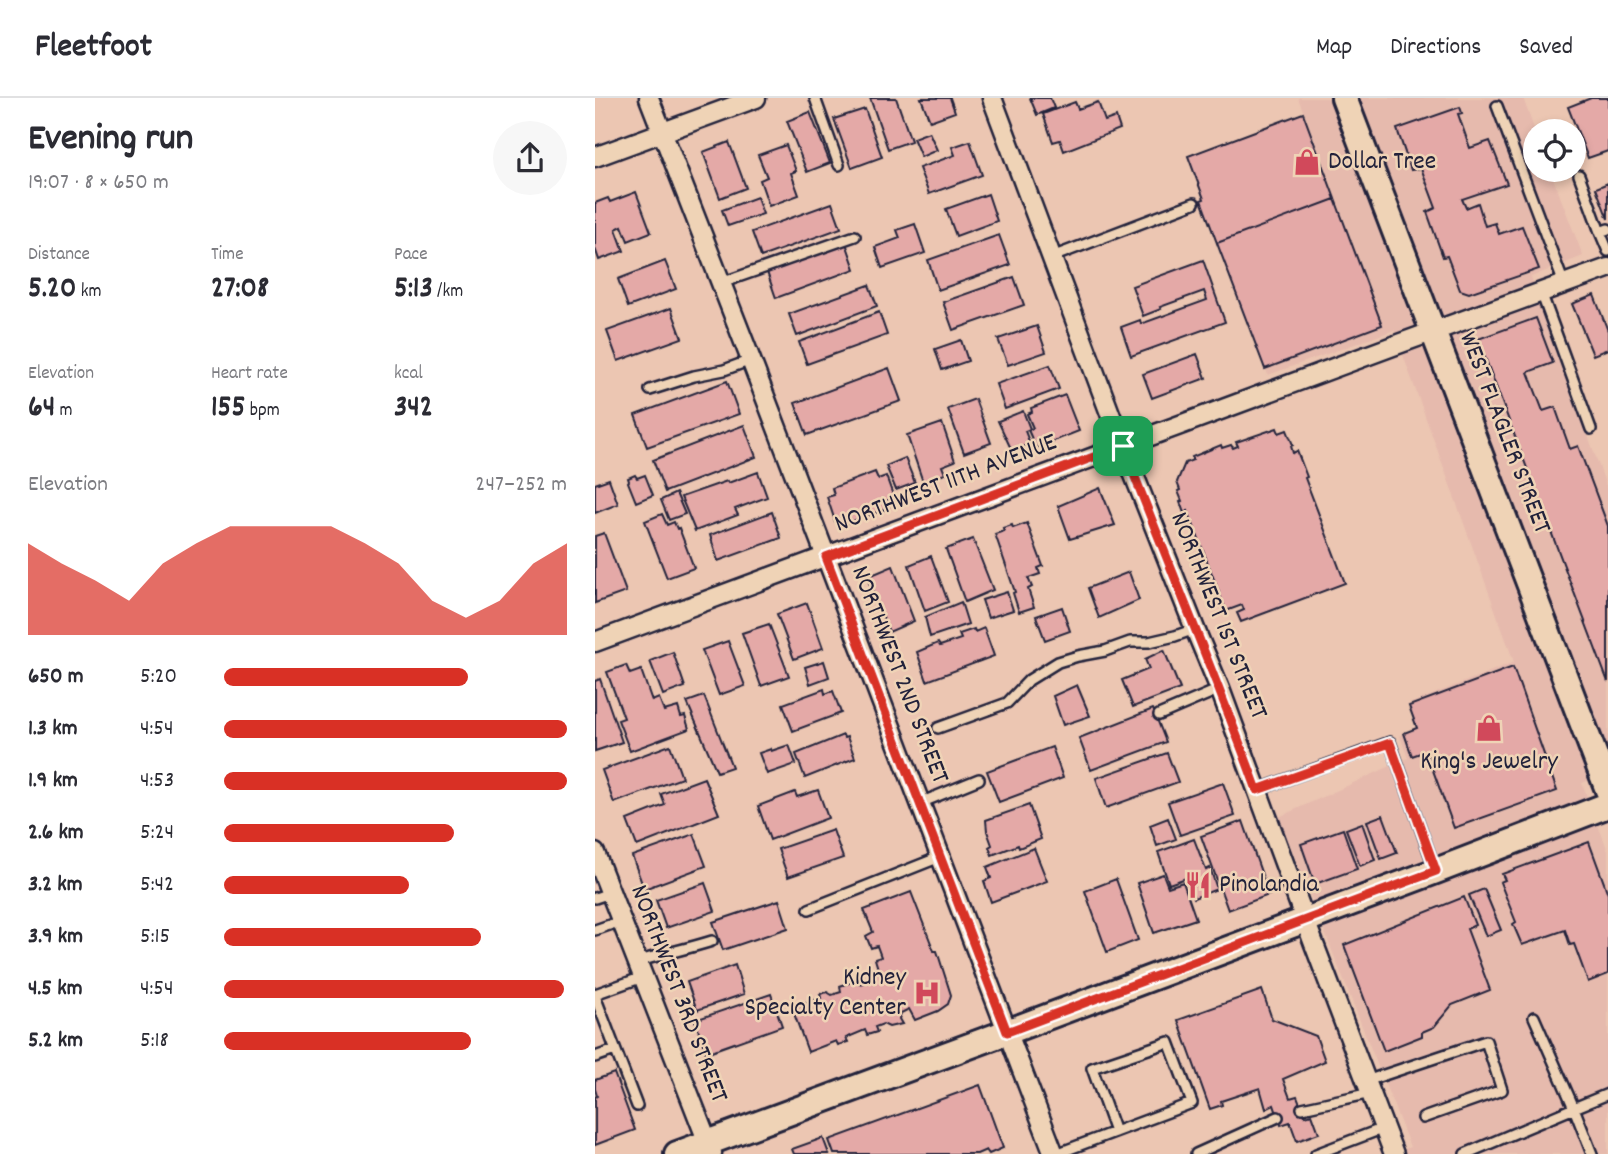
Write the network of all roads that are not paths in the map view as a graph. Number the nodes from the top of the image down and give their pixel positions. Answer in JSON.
{"nodes":[{"id":1,"x":649,"y":98,"type":"edge"},
{"id":2,"x":756,"y":98,"type":"edge"},
{"id":3,"x":815,"y":98,"type":"edge"},
{"id":4,"x":992,"y":98,"type":"edge"},
{"id":5,"x":1344,"y":98,"type":"edge"},
{"id":6,"x":1497,"y":106,"type":"dead end"},
{"id":7,"x":662,"y":132,"type":"junction"},
{"id":8,"x":595,"y":157,"type":"edge"},
{"id":9,"x":839,"y":165,"type":"dead end"},
{"id":10,"x":1582,"y":182,"type":"edge"},
{"id":11,"x":1194,"y":203,"type":"dead end"},
{"id":12,"x":1604,"y":231,"type":"edge"},
{"id":13,"x":855,"y":236,"type":"dead end"},
{"id":14,"x":1052,"y":257,"type":"junction"},
{"id":15,"x":1608,"y":266,"type":"edge"},
{"id":16,"x":721,"y":283,"type":"junction"},
{"id":17,"x":1564,"y":284,"type":"junction"},
{"id":18,"x":1541,"y":292,"type":"junction"},
{"id":19,"x":1434,"y":331,"type":"junction"},
{"id":20,"x":751,"y":360,"type":"junction"},
{"id":21,"x":650,"y":390,"type":"dead end"},
{"id":22,"x":1591,"y":429,"type":"dead end"},
{"id":23,"x":1123,"y":446,"type":"junction"},
{"id":24,"x":826,"y":557,"type":"junction"},
{"id":25,"x":1195,"y":629,"type":"junction"},
{"id":26,"x":595,"y":642,"type":"edge"},
{"id":27,"x":1220,"y":690,"type":"junction"},
{"id":28,"x":1159,"y":715,"type":"dead end"},
{"id":29,"x":939,"y":728,"type":"dead end"},
{"id":30,"x":979,"y":779,"type":"dead end"},
{"id":31,"x":1257,"y":790,"type":"junction"},
{"id":32,"x":1608,"y":790,"type":"edge"},
{"id":33,"x":920,"y":803,"type":"junction"},
{"id":34,"x":1608,"y":805,"type":"edge"},
{"id":35,"x":595,"y":853,"type":"edge"},
{"id":36,"x":940,"y":857,"type":"junction"},
{"id":37,"x":1436,"y":871,"type":"junction"},
{"id":38,"x":603,"y":895,"type":"edge"},
{"id":39,"x":809,"y":909,"type":"dead end"},
{"id":40,"x":1305,"y":920,"type":"junction"},
{"id":41,"x":621,"y":921,"type":"junction"},
{"id":42,"x":595,"y":930,"type":"edge"},
{"id":43,"x":712,"y":941,"type":"dead end"},
{"id":44,"x":640,"y":970,"type":"junction"},
{"id":45,"x":595,"y":995,"type":"edge"},
{"id":46,"x":1534,"y":1017,"type":"dead end"},
{"id":47,"x":1007,"y":1032,"type":"junction"},
{"id":48,"x":615,"y":1050,"type":"junction"},
{"id":49,"x":595,"y":1057,"type":"edge"},
{"id":50,"x":1369,"y":1087,"type":"junction"},
{"id":51,"x":1608,"y":1094,"type":"edge"},
{"id":52,"x":637,"y":1106,"type":"dead end"},
{"id":53,"x":1302,"y":1108,"type":"dead end"},
{"id":54,"x":1574,"y":1108,"type":"junction"},
{"id":55,"x":1278,"y":1117,"type":"dead end"},
{"id":56,"x":1423,"y":1118,"type":"dead end"},
{"id":57,"x":1384,"y":1128,"type":"junction"},
{"id":58,"x":1115,"y":1132,"type":"junction"},
{"id":59,"x":710,"y":1148,"type":"edge"},
{"id":60,"x":677,"y":1154,"type":"edge"},
{"id":61,"x":1055,"y":1154,"type":"edge"},
{"id":62,"x":1196,"y":1154,"type":"edge"},
{"id":63,"x":1316,"y":1154,"type":"edge"},
{"id":64,"x":1394,"y":1154,"type":"edge"},
{"id":65,"x":1465,"y":1154,"type":"edge"},
{"id":66,"x":1592,"y":1154,"type":"edge"}],
"edges":[{"from":1,"to":7,"type":"street","name":"NORTHWEST 2ND STREET"},
{"from":2,"to":7,"type":"street"},
{"from":3,"to":9,"type":"lane"},
{"from":4,"to":14,"type":"street","name":"NORTHWEST 1ST STREET"},
{"from":5,"to":19,"type":"main road","name":"WEST FLAGLER STREET"},
{"from":6,"to":17,"type":"lane"},
{"from":7,"to":8,"type":"street"},
{"from":7,"to":16,"type":"street","name":"NORTHWEST 2ND STREET"},
{"from":10,"to":12,"type":"lane"},
{"from":11,"to":14,"type":"lane"},
{"from":12,"to":15,"type":"lane"},
{"from":13,"to":16,"type":"lane"},
{"from":14,"to":23,"type":"street","name":"NORTHWEST 1ST STREET"},
{"from":15,"to":17,"type":"street","name":"NORTHWEST 11TH AVENUE"},
{"from":16,"to":20,"type":"street","name":"NORTHWEST 2ND STREET"},
{"from":17,"to":18,"type":"street","name":"NORTHWEST 11TH AVENUE"},
{"from":18,"to":19,"type":"street","name":"NORTHWEST 11TH AVENUE"},
{"from":18,"to":22,"type":"lane"},
{"from":19,"to":23,"type":"street","name":"NORTHWEST 11TH AVENUE"},
{"from":19,"to":32,"type":"main road","name":"WEST FLAGLER STREET"},
{"from":20,"to":21,"type":"lane"},
{"from":20,"to":24,"type":"street","name":"NORTHWEST 2ND STREET"},
{"from":23,"to":24,"type":"street","name":"NORTHWEST 11TH AVENUE"},
{"from":23,"to":25,"type":"street","name":"NORTHWEST 1ST STREET"},
{"from":24,"to":26,"type":"street","name":"NORTHWEST 11TH AVENUE"},
{"from":24,"to":33,"type":"street","name":"NORTHWEST 2ND STREET"},
{"from":25,"to":27,"type":"street","name":"NORTHWEST 1ST STREET"},
{"from":25,"to":29,"type":"lane"},
{"from":27,"to":28,"type":"lane"},
{"from":27,"to":31,"type":"street","name":"NORTHWEST 1ST STREET"},
{"from":30,"to":33,"type":"lane"},
{"from":31,"to":37,"type":"lane"},
{"from":31,"to":40,"type":"street","name":"NORTHWEST 1ST STREET"},
{"from":33,"to":36,"type":"street","name":"NORTHWEST 2ND STREET"},
{"from":34,"to":37,"type":"main road"},
{"from":35,"to":38,"type":"street","name":"NORTHWEST 3RD STREET"},
{"from":36,"to":39,"type":"lane"},
{"from":36,"to":47,"type":"street","name":"NORTHWEST 2ND STREET"},
{"from":37,"to":40,"type":"main road"},
{"from":38,"to":41,"type":"street","name":"NORTHWEST 3RD STREET"},
{"from":40,"to":47,"type":"main road"},
{"from":40,"to":50,"type":"street","name":"NORTHWEST 1ST STREET"},
{"from":41,"to":42,"type":"lane"},
{"from":41,"to":44,"type":"street","name":"NORTHWEST 3RD STREET"},
{"from":43,"to":44,"type":"lane"},
{"from":44,"to":45,"type":"lane"},
{"from":44,"to":59,"type":"street","name":"NORTHWEST 3RD STREET"},
{"from":45,"to":48,"type":"lane"},
{"from":46,"to":54,"type":"lane"},
{"from":47,"to":59,"type":"main road"},
{"from":47,"to":61,"type":"street","name":"NORTHWEST 2ND STREET"},
{"from":48,"to":49,"type":"lane"},
{"from":48,"to":52,"type":"lane"},
{"from":50,"to":53,"type":"lane"},
{"from":50,"to":56,"type":"lane"},
{"from":50,"to":57,"type":"street","name":"NORTHWEST 1ST STREET"},
{"from":51,"to":54,"type":"lane"},
{"from":54,"to":65,"type":"lane"},
{"from":54,"to":66,"type":"lane"},
{"from":55,"to":62,"type":"lane"},
{"from":57,"to":63,"type":"lane"},
{"from":57,"to":64,"type":"street","name":"NORTHWEST 1ST STREET"},
{"from":58,"to":58,"type":"lane"},
{"from":58,"to":61,"type":"lane"},
{"from":59,"to":60,"type":"main road"}]}
